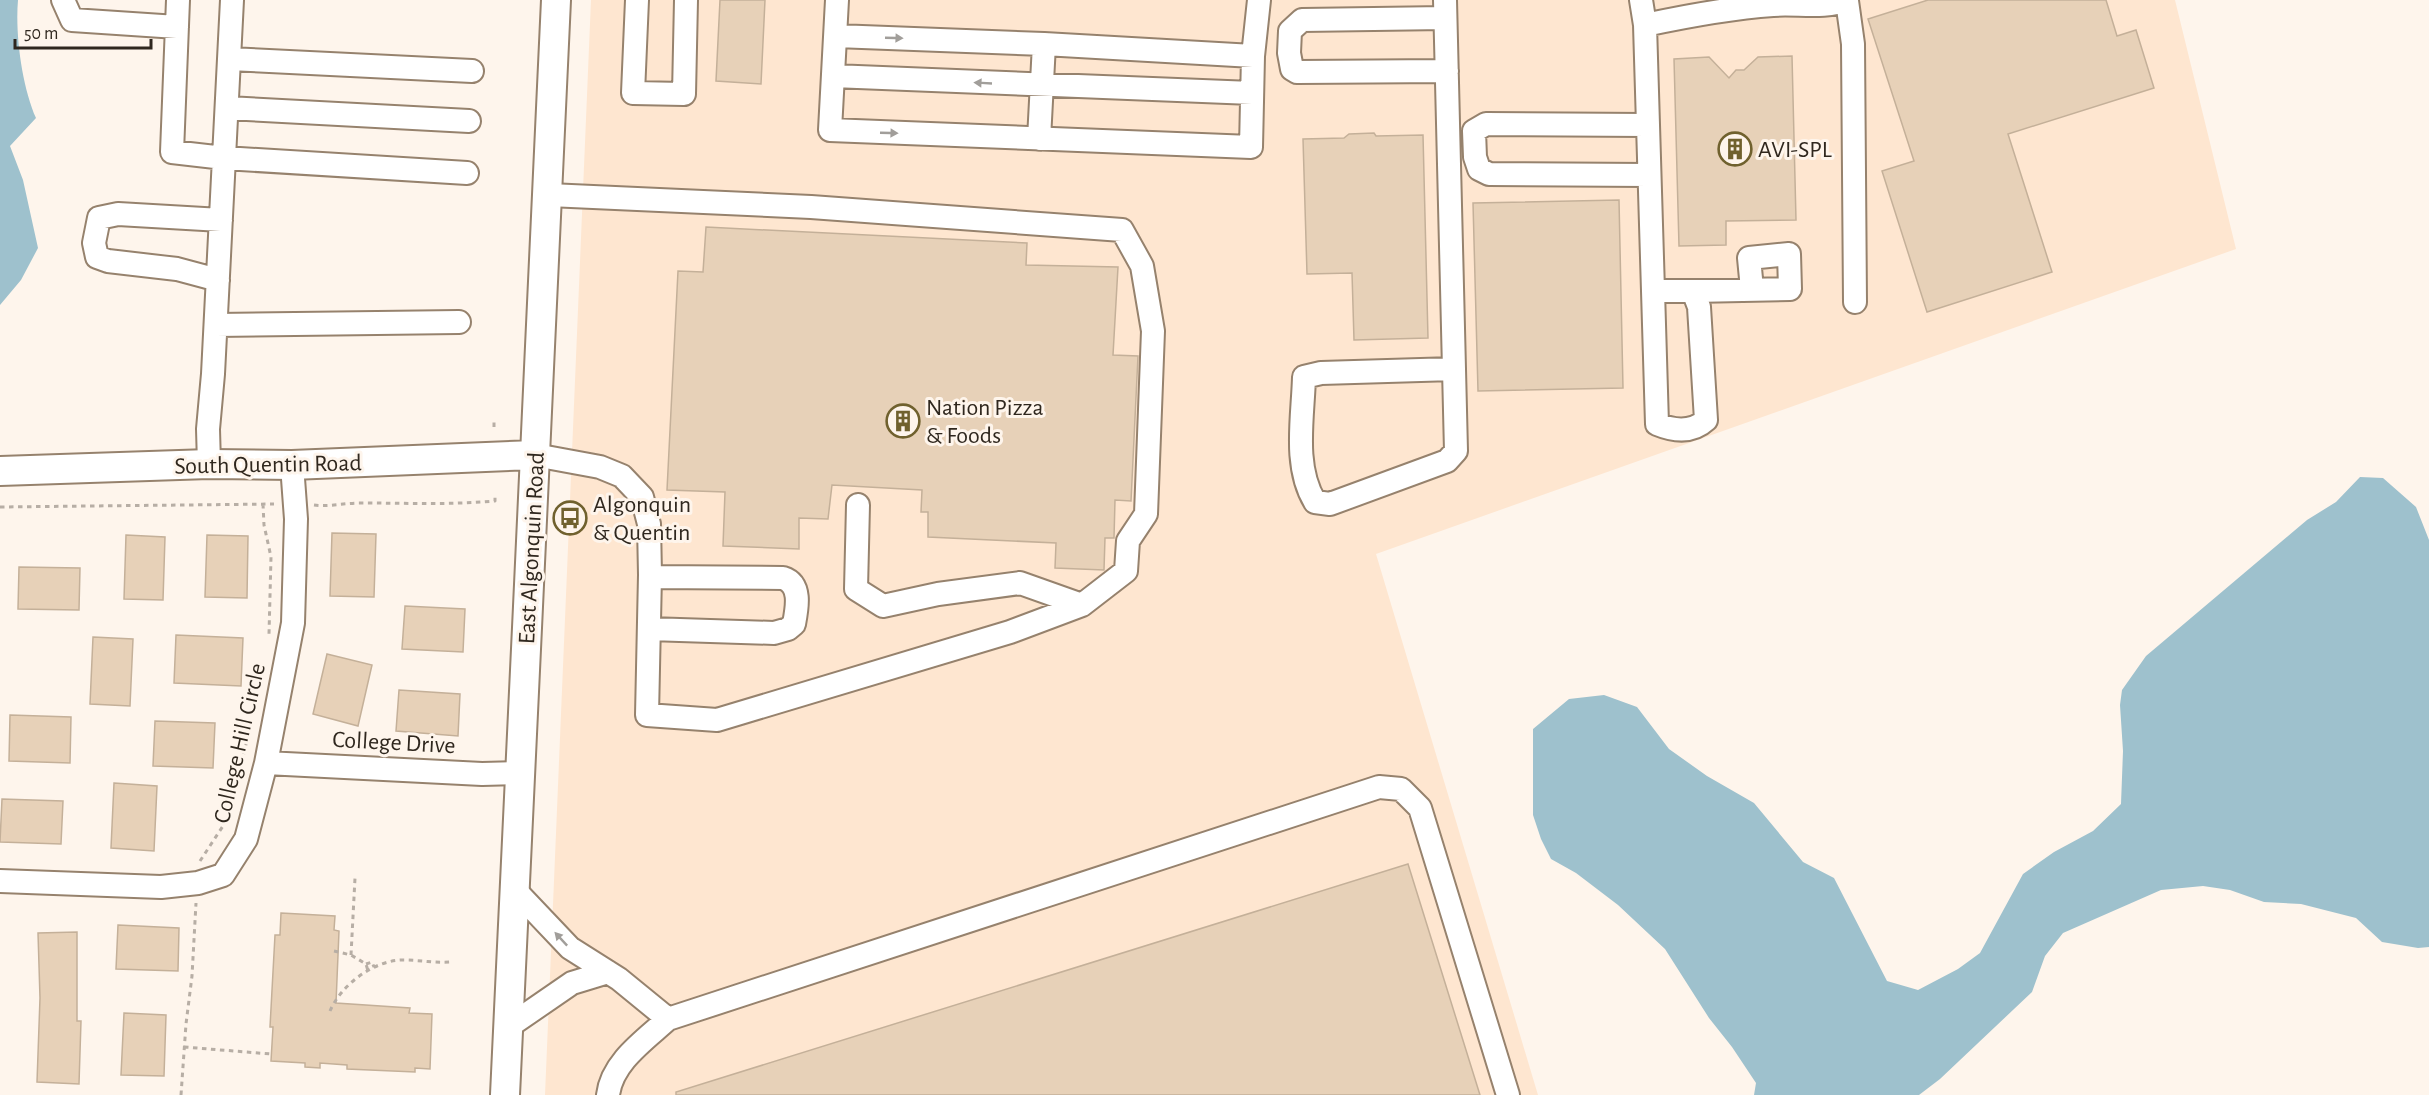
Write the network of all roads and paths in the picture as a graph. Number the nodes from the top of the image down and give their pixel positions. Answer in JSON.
{"nodes":[{"id":1,"x":63,"y":0,"type":"edge"},
{"id":2,"x":178,"y":0,"type":"edge"},
{"id":3,"x":232,"y":0,"type":"edge"},
{"id":4,"x":556,"y":0,"type":"edge"},
{"id":5,"x":637,"y":0,"type":"edge"},
{"id":6,"x":686,"y":0,"type":"edge"},
{"id":7,"x":837,"y":0,"type":"edge"},
{"id":8,"x":1259,"y":0,"type":"edge"},
{"id":9,"x":1641,"y":0,"type":"edge"},
{"id":10,"x":1846,"y":0,"type":"edge"},
{"id":11,"x":1445,"y":9,"type":"edge"},
{"id":12,"x":1645,"y":25,"type":"junction"},
{"id":13,"x":177,"y":27,"type":"junction"},
{"id":14,"x":836,"y":36,"type":"junction"},
{"id":15,"x":1044,"y":44,"type":"junction"},
{"id":16,"x":1253,"y":56,"type":"junction"},
{"id":17,"x":229,"y":59,"type":"junction"},
{"id":18,"x":472,"y":71,"type":"dead end"},
{"id":19,"x":1447,"y":71,"type":"junction"},
{"id":20,"x":833,"y":76,"type":"junction"},
{"id":21,"x":1042,"y":86,"type":"junction"},
{"id":22,"x":1252,"y":93,"type":"junction"},
{"id":23,"x":227,"y":108,"type":"junction"},
{"id":24,"x":469,"y":121,"type":"dead end"},
{"id":25,"x":1647,"y":125,"type":"junction"},
{"id":26,"x":1039,"y":139,"type":"junction"},
{"id":27,"x":224,"y":158,"type":"junction"},
{"id":28,"x":467,"y":173,"type":"dead end"},
{"id":29,"x":1649,"y":175,"type":"junction"},
{"id":30,"x":549,"y":195,"type":"junction"},
{"id":31,"x":221,"y":219,"type":"junction"},
{"id":32,"x":218,"y":279,"type":"junction"},
{"id":33,"x":1752,"y":289,"type":"dead end"},
{"id":34,"x":1653,"y":291,"type":"junction"},
{"id":35,"x":1693,"y":291,"type":"junction"},
{"id":36,"x":1855,"y":302,"type":"dead end"},
{"id":37,"x":459,"y":322,"type":"dead end"},
{"id":38,"x":216,"y":325,"type":"junction"},
{"id":39,"x":1454,"y":369,"type":"junction"},
{"id":40,"x":497,"y":422,"type":"dead end"},
{"id":41,"x":494,"y":427,"type":"dead end"},
{"id":42,"x":535,"y":455,"type":"junction"},
{"id":43,"x":209,"y":464,"type":"junction"},
{"id":44,"x":292,"y":465,"type":"junction"},
{"id":45,"x":0,"y":471,"type":"edge"},
{"id":46,"x":495,"y":497,"type":"dead end"},
{"id":47,"x":294,"y":503,"type":"junction"},
{"id":48,"x":263,"y":504,"type":"junction"},
{"id":49,"x":858,"y":505,"type":"dead end"},
{"id":50,"x":0,"y":507,"type":"edge"},
{"id":51,"x":650,"y":577,"type":"junction"},
{"id":52,"x":1082,"y":605,"type":"junction"},
{"id":53,"x":649,"y":629,"type":"junction"},
{"id":54,"x":268,"y":642,"type":"dead end"},
{"id":55,"x":251,"y":724,"type":"dead end"},
{"id":56,"x":266,"y":763,"type":"junction"},
{"id":57,"x":519,"y":773,"type":"junction"},
{"id":58,"x":355,"y":878,"type":"dead end"},
{"id":59,"x":0,"y":881,"type":"edge"},
{"id":60,"x":198,"y":883,"type":"junction"},
{"id":61,"x":514,"y":889,"type":"junction"},
{"id":62,"x":333,"y":951,"type":"dead end"},
{"id":63,"x":351,"y":955,"type":"junction"},
{"id":64,"x":450,"y":962,"type":"dead end"},
{"id":65,"x":366,"y":964,"type":"junction"},
{"id":66,"x":374,"y":968,"type":"junction"},
{"id":67,"x":368,"y":971,"type":"junction"},
{"id":68,"x":608,"y":972,"type":"junction"},
{"id":69,"x":330,"y":1011,"type":"dead end"},
{"id":70,"x":668,"y":1019,"type":"junction"},
{"id":71,"x":508,"y":1027,"type":"junction"},
{"id":72,"x":184,"y":1047,"type":"junction"},
{"id":73,"x":271,"y":1053,"type":"dead end"},
{"id":74,"x":180,"y":1095,"type":"edge"},
{"id":75,"x":506,"y":1095,"type":"edge"},
{"id":76,"x":608,"y":1095,"type":"edge"},
{"id":77,"x":1508,"y":1095,"type":"edge"}],
"edges":[{"from":1,"to":13,"type":"street"},
{"from":2,"to":13,"type":"street"},
{"from":3,"to":17,"type":"street"},
{"from":4,"to":30,"type":"main road","name":"East Algonquin Road"},
{"from":5,"to":6,"type":"street"},
{"from":7,"to":14,"type":"street"},
{"from":8,"to":16,"type":"street"},
{"from":9,"to":12,"type":"street"},
{"from":10,"to":12,"type":"street"},
{"from":10,"to":36,"type":"street"},
{"from":11,"to":19,"type":"street"},
{"from":11,"to":19,"type":"street"},
{"from":12,"to":25,"type":"street"},
{"from":13,"to":27,"type":"street"},
{"from":14,"to":15,"type":"street","one_way":true},
{"from":14,"to":20,"type":"street"},
{"from":15,"to":16,"type":"street"},
{"from":15,"to":21,"type":"street"},
{"from":16,"to":22,"type":"street"},
{"from":17,"to":18,"type":"street"},
{"from":17,"to":23,"type":"street"},
{"from":19,"to":39,"type":"street"},
{"from":21,"to":20,"type":"street","one_way":true},
{"from":20,"to":26,"type":"street","one_way":true},
{"from":21,"to":22,"type":"street"},
{"from":21,"to":26,"type":"street"},
{"from":22,"to":26,"type":"street"},
{"from":23,"to":24,"type":"street"},
{"from":23,"to":27,"type":"street"},
{"from":25,"to":29,"type":"street"},
{"from":25,"to":29,"type":"street"},
{"from":27,"to":28,"type":"street"},
{"from":27,"to":31,"type":"street"},
{"from":29,"to":34,"type":"street"},
{"from":30,"to":42,"type":"main road","name":"East Algonquin Road"},
{"from":30,"to":52,"type":"street"},
{"from":31,"to":32,"type":"street"},
{"from":31,"to":32,"type":"street"},
{"from":32,"to":38,"type":"street"},
{"from":33,"to":35,"type":"street"},
{"from":34,"to":35,"type":"street"},
{"from":34,"to":35,"type":"street"},
{"from":37,"to":38,"type":"street"},
{"from":38,"to":43,"type":"street"},
{"from":39,"to":39,"type":"street"},
{"from":40,"to":41,"type":"path"},
{"from":42,"to":44,"type":"main road","name":"South Quentin Road"},
{"from":42,"to":51,"type":"street"},
{"from":42,"to":57,"type":"main road","name":"East Algonquin Road"},
{"from":43,"to":44,"type":"main road","name":"South Quentin Road"},
{"from":43,"to":45,"type":"main road","name":"South Quentin Road"},
{"from":44,"to":47,"type":"street","name":"College Hill Circle"},
{"from":46,"to":47,"type":"path"},
{"from":47,"to":48,"type":"path"},
{"from":47,"to":56,"type":"street","name":"College Hill Circle"},
{"from":48,"to":50,"type":"path"},
{"from":48,"to":54,"type":"path"},
{"from":49,"to":52,"type":"street"},
{"from":51,"to":53,"type":"street"},
{"from":51,"to":53,"type":"street"},
{"from":52,"to":53,"type":"street"},
{"from":55,"to":60,"type":"path"},
{"from":56,"to":57,"type":"street","name":"College Drive"},
{"from":56,"to":60,"type":"street","name":"College Hill Circle"},
{"from":57,"to":61,"type":"main road","name":"East Algonquin Road"},
{"from":58,"to":63,"type":"path"},
{"from":59,"to":60,"type":"street","name":"College Hill Circle"},
{"from":60,"to":72,"type":"path"},
{"from":68,"to":61,"type":"street","one_way":true},
{"from":61,"to":71,"type":"main road","name":"East Algonquin Road"},
{"from":62,"to":63,"type":"path"},
{"from":63,"to":65,"type":"path"},
{"from":64,"to":66,"type":"path"},
{"from":65,"to":66,"type":"path"},
{"from":65,"to":67,"type":"path"},
{"from":66,"to":67,"type":"path"},
{"from":67,"to":69,"type":"path"},
{"from":68,"to":70,"type":"street"},
{"from":68,"to":71,"type":"street"},
{"from":70,"to":76,"type":"street"},
{"from":70,"to":77,"type":"street"},
{"from":71,"to":75,"type":"main road","name":"East Algonquin Road"},
{"from":72,"to":73,"type":"path"},
{"from":72,"to":74,"type":"path"}]}
